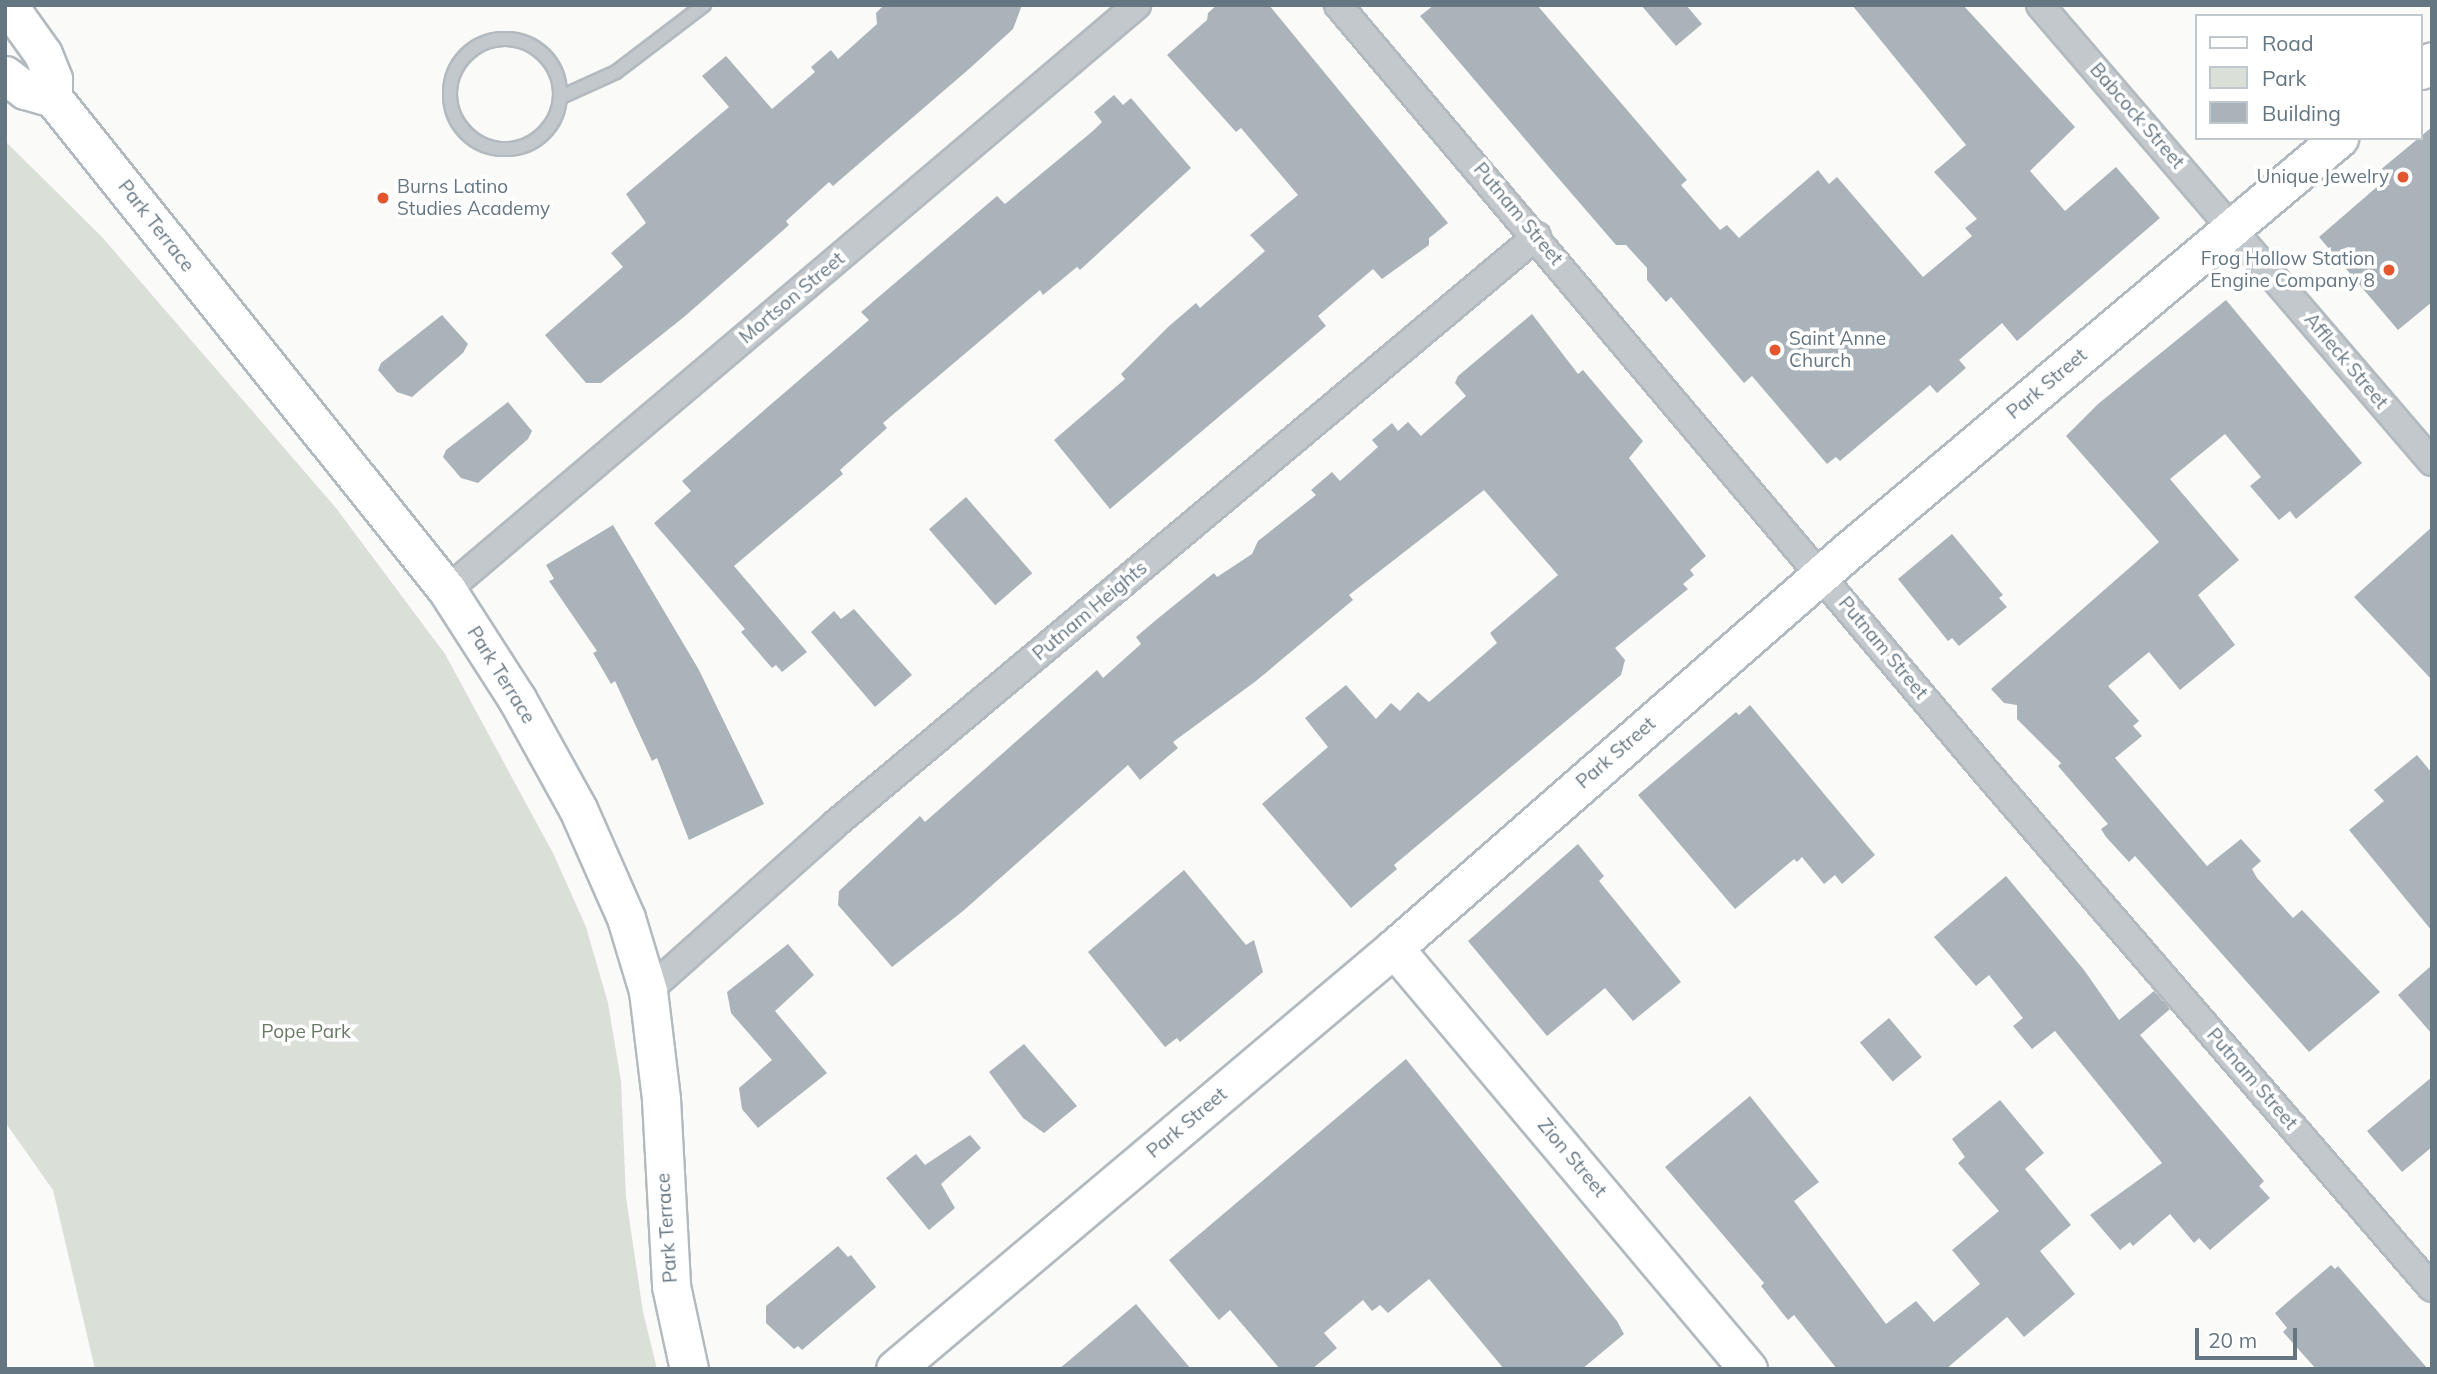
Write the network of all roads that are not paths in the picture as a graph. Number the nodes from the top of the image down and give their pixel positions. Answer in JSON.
{"nodes":[{"id":1,"x":8,"y":5,"type":"edge"},
{"id":2,"x":704,"y":5,"type":"edge"},
{"id":3,"x":1137,"y":5,"type":"edge"},
{"id":4,"x":1338,"y":5,"type":"edge"},
{"id":5,"x":2040,"y":5,"type":"edge"},
{"id":6,"x":5,"y":75,"type":"edge"},
{"id":7,"x":561,"y":97,"type":"junction"},
{"id":8,"x":53,"y":98,"type":"junction"},
{"id":9,"x":2337,"y":140,"type":"edge"},
{"id":10,"x":2233,"y":228,"type":"junction"},
{"id":11,"x":1537,"y":236,"type":"junction"},
{"id":12,"x":2432,"y":462,"type":"edge"},
{"id":13,"x":1822,"y":574,"type":"junction"},
{"id":14,"x":447,"y":590,"type":"junction"},
{"id":15,"x":1394,"y":948,"type":"junction"},
{"id":16,"x":648,"y":991,"type":"junction"},
{"id":17,"x":2432,"y":1288,"type":"edge"},
{"id":18,"x":689,"y":1369,"type":"edge"},
{"id":19,"x":895,"y":1369,"type":"edge"},
{"id":20,"x":1748,"y":1369,"type":"edge"}],
"edges":[{"from":1,"to":8,"type":"main road","name":"Park Terrace"},
{"from":2,"to":7,"type":"lane"},
{"from":3,"to":14,"type":"street","name":"Mortson Street"},
{"from":4,"to":11,"type":"street","name":"Putnam Street"},
{"from":5,"to":10,"type":"street","name":"Babcock Street"},
{"from":6,"to":8,"type":"main road"},
{"from":7,"to":7,"type":"lane"},
{"from":8,"to":14,"type":"main road","name":"Park Terrace"},
{"from":9,"to":10,"type":"main road","name":"Park Street"},
{"from":10,"to":12,"type":"street","name":"Affleck Street"},
{"from":10,"to":13,"type":"main road","name":"Park Street"},
{"from":11,"to":13,"type":"street","name":"Putnam Street"},
{"from":11,"to":16,"type":"street","name":"Putnam Heights"},
{"from":13,"to":15,"type":"main road","name":"Park Street"},
{"from":13,"to":17,"type":"street","name":"Putnam Street"},
{"from":14,"to":16,"type":"main road","name":"Park Terrace"},
{"from":15,"to":19,"type":"main road","name":"Park Street"},
{"from":15,"to":20,"type":"main road","name":"Zion Street"},
{"from":16,"to":18,"type":"main road","name":"Park Terrace"}]}
